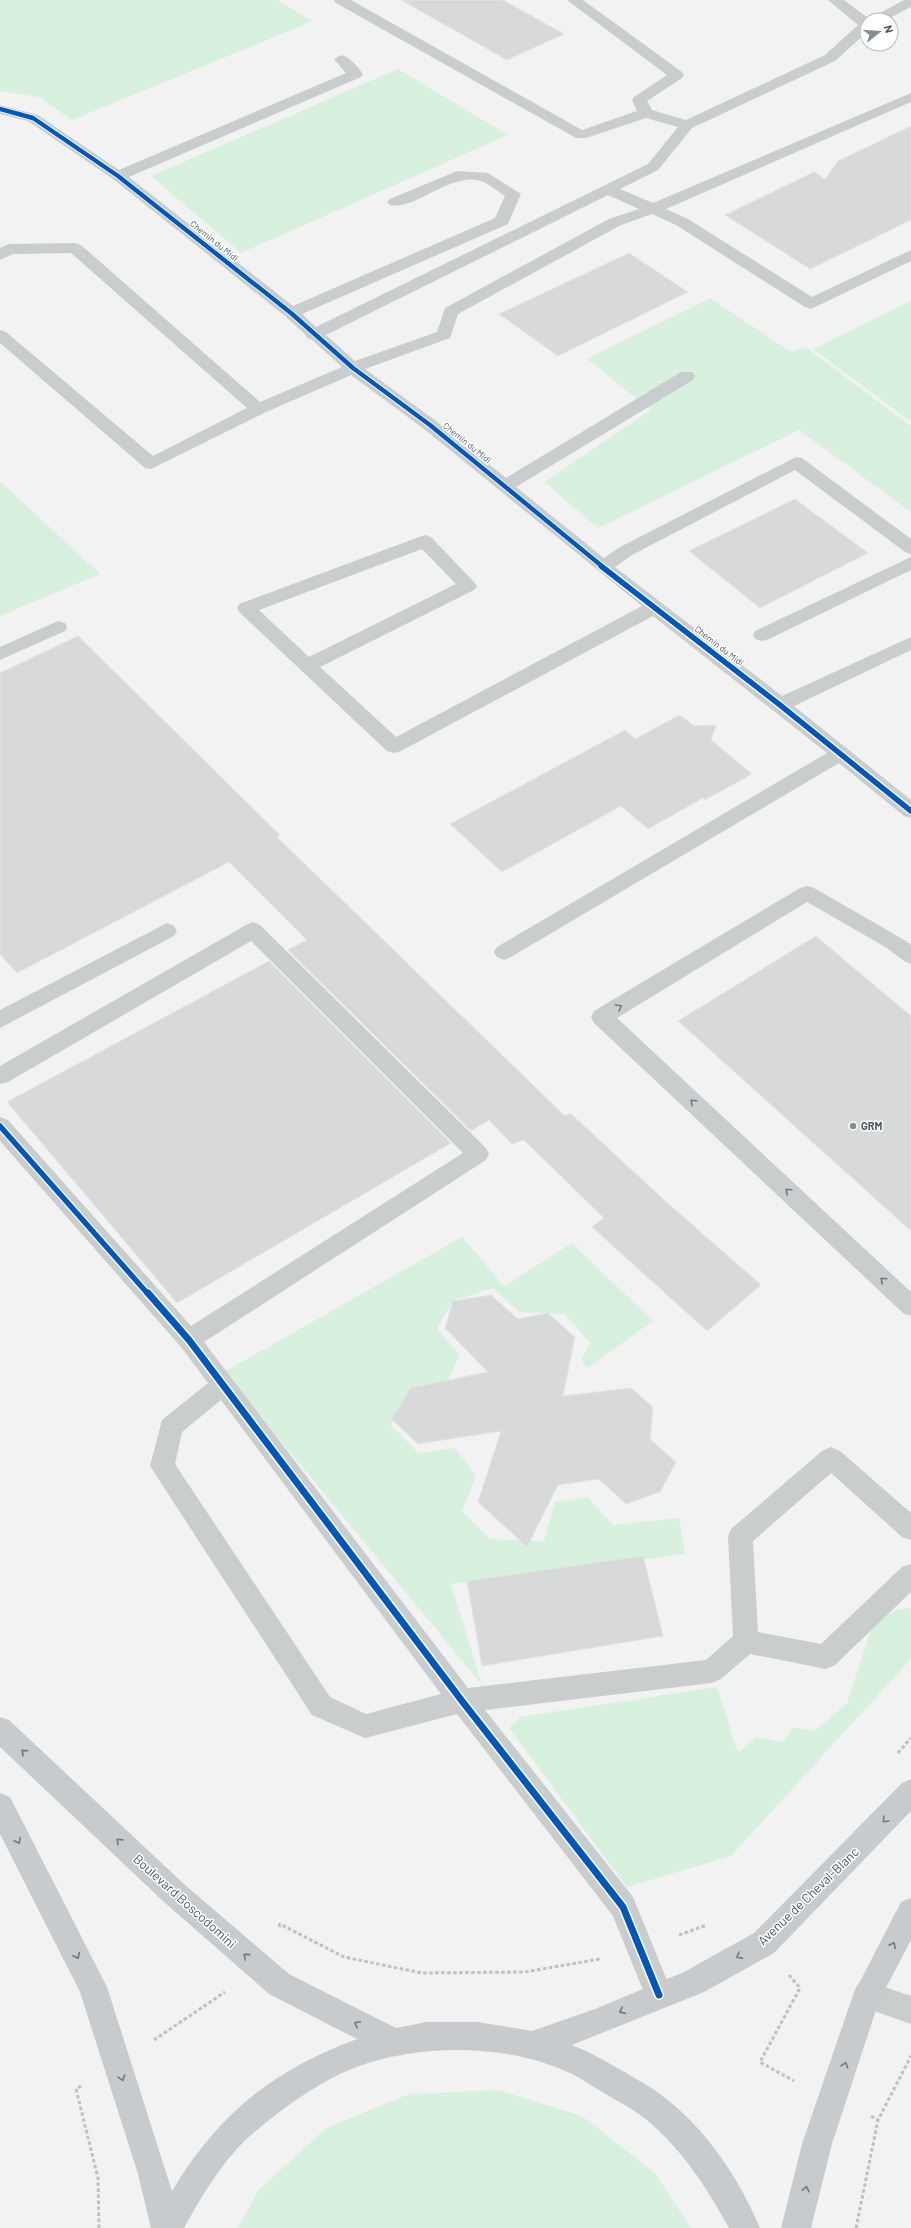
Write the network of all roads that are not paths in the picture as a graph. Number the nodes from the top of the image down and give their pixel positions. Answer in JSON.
{"nodes":[{"id":1,"x":341,"y":0,"type":"edge"},
{"id":2,"x":574,"y":0,"type":"edge"},
{"id":3,"x":835,"y":0,"type":"edge"},
{"id":4,"x":911,"y":2,"type":"edge"},
{"id":5,"x":891,"y":12,"type":"edge"},
{"id":6,"x":859,"y":18,"type":"edge"},
{"id":7,"x":859,"y":31,"type":"edge"},
{"id":8,"x":341,"y":59,"type":"dead end"},
{"id":9,"x":911,"y":97,"type":"edge"},
{"id":10,"x":0,"y":108,"type":"edge"},
{"id":11,"x":646,"y":113,"type":"junction"},
{"id":12,"x":687,"y":125,"type":"junction"},
{"id":13,"x":118,"y":176,"type":"junction"},
{"id":14,"x":607,"y":190,"type":"junction"},
{"id":15,"x":395,"y":202,"type":"dead end"},
{"id":16,"x":653,"y":209,"type":"junction"},
{"id":17,"x":3,"y":249,"type":"edge"},
{"id":18,"x":911,"y":255,"type":"edge"},
{"id":19,"x":291,"y":313,"type":"junction"},
{"id":20,"x":0,"y":335,"type":"edge"},
{"id":21,"x":313,"y":335,"type":"junction"},
{"id":22,"x":353,"y":368,"type":"junction"},
{"id":23,"x":687,"y":376,"type":"dead end"},
{"id":24,"x":258,"y":409,"type":"junction"},
{"id":25,"x":505,"y":486,"type":"junction"},
{"id":26,"x":911,"y":548,"type":"edge"},
{"id":27,"x":911,"y":563,"type":"edge"},
{"id":28,"x":603,"y":566,"type":"junction"},
{"id":29,"x":655,"y":607,"type":"junction"},
{"id":30,"x":58,"y":627,"type":"dead end"},
{"id":31,"x":762,"y":635,"type":"dead end"},
{"id":32,"x":911,"y":643,"type":"edge"},
{"id":33,"x":0,"y":654,"type":"edge"},
{"id":34,"x":308,"y":664,"type":"junction"},
{"id":35,"x":780,"y":705,"type":"junction"},
{"id":36,"x":840,"y":754,"type":"junction"},
{"id":37,"x":911,"y":811,"type":"edge"},
{"id":38,"x":167,"y":931,"type":"dead end"},
{"id":39,"x":504,"y":952,"type":"dead end"},
{"id":40,"x":911,"y":956,"type":"edge"},
{"id":41,"x":0,"y":1020,"type":"edge"},
{"id":42,"x":0,"y":1076,"type":"edge"},
{"id":43,"x":0,"y":1126,"type":"edge"},
{"id":44,"x":911,"y":1306,"type":"edge"},
{"id":45,"x":189,"y":1340,"type":"junction"},
{"id":46,"x":222,"y":1385,"type":"junction"},
{"id":47,"x":911,"y":1529,"type":"edge"},
{"id":48,"x":911,"y":1575,"type":"edge"},
{"id":49,"x":746,"y":1641,"type":"junction"},
{"id":50,"x":462,"y":1701,"type":"junction"},
{"id":51,"x":0,"y":1729,"type":"edge"},
{"id":52,"x":911,"y":1792,"type":"edge"},
{"id":53,"x":0,"y":1806,"type":"edge"},
{"id":54,"x":911,"y":1912,"type":"edge"},
{"id":55,"x":659,"y":1995,"type":"junction"},
{"id":56,"x":867,"y":1995,"type":"junction"},
{"id":57,"x":911,"y":2010,"type":"edge"},
{"id":58,"x":391,"y":2041,"type":"junction"},
{"id":59,"x":536,"y":2044,"type":"junction"},
{"id":60,"x":167,"y":2228,"type":"edge"},
{"id":61,"x":745,"y":2228,"type":"edge"},
{"id":62,"x":796,"y":2228,"type":"edge"}],
"edges":[{"from":1,"to":11,"type":"street"},
{"from":2,"to":11,"type":"street"},
{"from":3,"to":6,"type":"street"},
{"from":4,"to":5,"type":"street"},
{"from":7,"to":12,"type":"street"},
{"from":8,"to":13,"type":"street"},
{"from":9,"to":16,"type":"street"},
{"from":10,"to":13,"type":"street","name":"Chemin du Midi"},
{"from":11,"to":12,"type":"street"},
{"from":12,"to":14,"type":"street"},
{"from":13,"to":19,"type":"street","name":"Chemin du Midi"},
{"from":14,"to":16,"type":"street"},
{"from":14,"to":21,"type":"street"},
{"from":15,"to":19,"type":"street"},
{"from":16,"to":18,"type":"street"},
{"from":16,"to":22,"type":"street"},
{"from":17,"to":24,"type":"street"},
{"from":19,"to":21,"type":"street","name":"Chemin du Midi"},
{"from":20,"to":24,"type":"street"},
{"from":21,"to":22,"type":"street","name":"Chemin du Midi"},
{"from":22,"to":24,"type":"street"},
{"from":22,"to":25,"type":"street","name":"Chemin du Midi"},
{"from":23,"to":25,"type":"street"},
{"from":25,"to":28,"type":"street","name":"Chemin du Midi"},
{"from":26,"to":28,"type":"street"},
{"from":27,"to":31,"type":"street"},
{"from":28,"to":29,"type":"street","name":"Chemin du Midi"},
{"from":29,"to":34,"type":"street"},
{"from":29,"to":35,"type":"street","name":"Chemin du Midi"},
{"from":30,"to":33,"type":"street"},
{"from":32,"to":35,"type":"street"},
{"from":34,"to":34,"type":"street"},
{"from":35,"to":36,"type":"street","name":"Chemin du Midi"},
{"from":36,"to":37,"type":"street","name":"Chemin du Midi"},
{"from":36,"to":39,"type":"street"},
{"from":38,"to":41,"type":"street"},
{"from":44,"to":40,"type":"street","one_way":true},
{"from":42,"to":45,"type":"street"},
{"from":43,"to":45,"type":"street"},
{"from":45,"to":46,"type":"street"},
{"from":46,"to":50,"type":"street"},
{"from":46,"to":50,"type":"street"},
{"from":47,"to":49,"type":"street"},
{"from":48,"to":49,"type":"street"},
{"from":49,"to":50,"type":"street"},
{"from":50,"to":55,"type":"street"},
{"from":58,"to":51,"type":"main road","name":"Boulevard Boscodomini","one_way":true},
{"from":52,"to":55,"type":"main road","name":"Avenue de Cheval-Blanc","one_way":true},
{"from":53,"to":60,"type":"main road","one_way":true},
{"from":56,"to":54,"type":"main road","one_way":true},
{"from":55,"to":59,"type":"main road","name":"Avenue de Cheval-Blanc","one_way":true},
{"from":56,"to":57,"type":"street"},
{"from":62,"to":56,"type":"main road","one_way":true},
{"from":58,"to":59,"type":"main road"},
{"from":58,"to":60,"type":"main road"},
{"from":59,"to":61,"type":"main road"}]}
